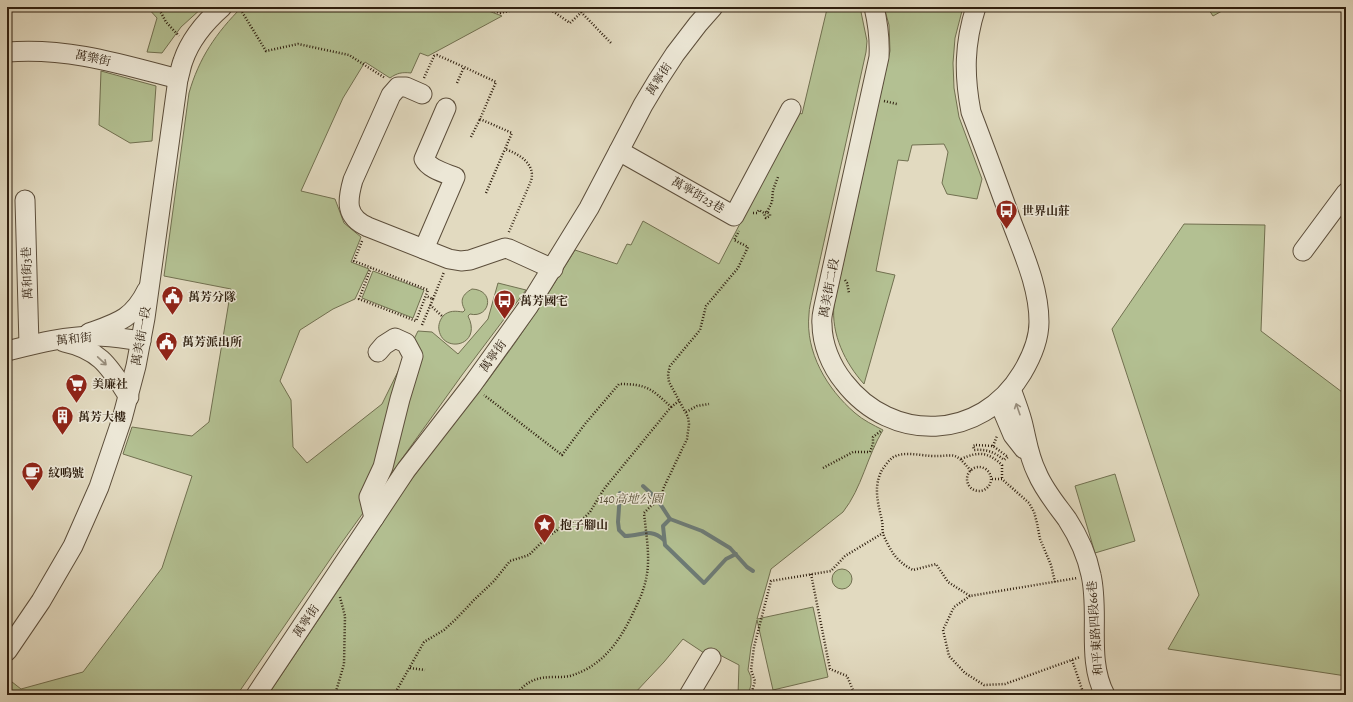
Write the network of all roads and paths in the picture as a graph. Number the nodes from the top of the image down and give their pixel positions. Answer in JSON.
{"nodes":[{"id":1,"x":158,"y":7,"type":"edge"},
{"id":2,"x":222,"y":7,"type":"edge"},
{"id":3,"x":239,"y":7,"type":"edge"},
{"id":4,"x":482,"y":7,"type":"edge"},
{"id":5,"x":587,"y":7,"type":"edge"},
{"id":6,"x":713,"y":7,"type":"edge"},
{"id":7,"x":874,"y":7,"type":"edge"},
{"id":8,"x":976,"y":7,"type":"edge"},
{"id":9,"x":581,"y":12,"type":"junction"},
{"id":10,"x":611,"y":43,"type":"dead end"},
{"id":11,"x":189,"y":46,"type":"junction"},
{"id":12,"x":7,"y":52,"type":"edge"},
{"id":13,"x":464,"y":67,"type":"junction"},
{"id":14,"x":178,"y":79,"type":"junction"},
{"id":15,"x":457,"y":82,"type":"dead end"},
{"id":16,"x":409,"y":89,"type":"junction"},
{"id":17,"x":446,"y":108,"type":"dead end"},
{"id":18,"x":791,"y":108,"type":"dead end"},
{"id":19,"x":480,"y":119,"type":"junction"},
{"id":20,"x":471,"y":137,"type":"dead end"},
{"id":21,"x":505,"y":149,"type":"junction"},
{"id":22,"x":619,"y":151,"type":"junction"},
{"id":23,"x":778,"y":177,"type":"dead end"},
{"id":24,"x":486,"y":194,"type":"dead end"},
{"id":25,"x":1346,"y":194,"type":"edge"},
{"id":26,"x":25,"y":200,"type":"dead end"},
{"id":27,"x":739,"y":207,"type":"junction"},
{"id":28,"x":742,"y":226,"type":"dead end"},
{"id":29,"x":368,"y":227,"type":"junction"},
{"id":30,"x":424,"y":249,"type":"junction"},
{"id":31,"x":501,"y":249,"type":"junction"},
{"id":32,"x":1304,"y":251,"type":"dead end"},
{"id":33,"x":449,"y":259,"type":"junction"},
{"id":34,"x":371,"y":268,"type":"junction"},
{"id":35,"x":553,"y":269,"type":"junction"},
{"id":36,"x":150,"y":283,"type":"junction"},
{"id":37,"x":426,"y":296,"type":"junction"},
{"id":38,"x":433,"y":299,"type":"junction"},
{"id":39,"x":430,"y":305,"type":"junction"},
{"id":40,"x":442,"y":316,"type":"dead end"},
{"id":41,"x":422,"y":324,"type":"dead end"},
{"id":42,"x":76,"y":337,"type":"junction"},
{"id":43,"x":55,"y":340,"type":"junction"},
{"id":44,"x":141,"y":341,"type":"junction"},
{"id":45,"x":29,"y":345,"type":"junction"},
{"id":46,"x":7,"y":352,"type":"edge"},
{"id":47,"x":378,"y":352,"type":"dead end"},
{"id":48,"x":472,"y":385,"type":"junction"},
{"id":49,"x":1005,"y":395,"type":"junction"},
{"id":50,"x":129,"y":397,"type":"junction"},
{"id":51,"x":679,"y":401,"type":"junction"},
{"id":52,"x":709,"y":404,"type":"dead end"},
{"id":53,"x":670,"y":406,"type":"junction"},
{"id":54,"x":686,"y":412,"type":"junction"},
{"id":55,"x":896,"y":421,"type":"junction"},
{"id":56,"x":996,"y":438,"type":"dead end"},
{"id":57,"x":992,"y":446,"type":"junction"},
{"id":58,"x":990,"y":451,"type":"junction"},
{"id":59,"x":989,"y":455,"type":"junction"},
{"id":60,"x":961,"y":459,"type":"junction"},
{"id":61,"x":823,"y":468,"type":"dead end"},
{"id":62,"x":970,"y":471,"type":"junction"},
{"id":63,"x":992,"y":478,"type":"junction"},
{"id":64,"x":1002,"y":479,"type":"junction"},
{"id":65,"x":374,"y":518,"type":"junction"},
{"id":66,"x":565,"y":518,"type":"dead end"},
{"id":67,"x":569,"y":524,"type":"junction"},
{"id":68,"x":883,"y":533,"type":"junction"},
{"id":69,"x":811,"y":574,"type":"junction"},
{"id":70,"x":1092,"y":576,"type":"junction"},
{"id":71,"x":1055,"y":582,"type":"junction"},
{"id":72,"x":329,"y":586,"type":"junction"},
{"id":73,"x":970,"y":596,"type":"junction"},
{"id":74,"x":7,"y":651,"type":"edge"},
{"id":75,"x":1095,"y":652,"type":"junction"},
{"id":76,"x":711,"y":658,"type":"dead end"},
{"id":77,"x":1072,"y":660,"type":"junction"},
{"id":78,"x":410,"y":668,"type":"junction"},
{"id":79,"x":426,"y":670,"type":"dead end"},
{"id":80,"x":752,"y":691,"type":"junction"},
{"id":81,"x":256,"y":695,"type":"edge"},
{"id":82,"x":335,"y":695,"type":"edge"},
{"id":83,"x":394,"y":695,"type":"edge"},
{"id":84,"x":516,"y":695,"type":"edge"},
{"id":85,"x":689,"y":695,"type":"edge"},
{"id":86,"x":751,"y":695,"type":"edge"},
{"id":87,"x":766,"y":695,"type":"edge"},
{"id":88,"x":855,"y":695,"type":"edge"},
{"id":89,"x":1084,"y":695,"type":"edge"},
{"id":90,"x":1105,"y":695,"type":"edge"}],
"edges":[{"from":1,"to":11,"type":"path"},
{"from":2,"to":11,"type":"street","name":"萬美街一段"},
{"from":3,"to":16,"type":"path"},
{"from":4,"to":9,"type":"path"},
{"from":5,"to":9,"type":"path"},
{"from":6,"to":22,"type":"street","name":"萬寧街"},
{"from":7,"to":55,"type":"street","name":"萬美街二段"},
{"from":8,"to":49,"type":"street","name":"萬美街二段"},
{"from":9,"to":10,"type":"path"},
{"from":11,"to":14,"type":"street","name":"萬美街一段"},
{"from":12,"to":14,"type":"street","name":"萬樂街"},
{"from":13,"to":15,"type":"path"},
{"from":13,"to":16,"type":"path"},
{"from":13,"to":19,"type":"path"},
{"from":14,"to":36,"type":"street","name":"萬美街一段"},
{"from":16,"to":29,"type":"street"},
{"from":17,"to":30,"type":"street"},
{"from":18,"to":27,"type":"street","name":"萬寧街23巷"},
{"from":19,"to":20,"type":"path"},
{"from":19,"to":21,"type":"path"},
{"from":21,"to":24,"type":"path"},
{"from":21,"to":31,"type":"path"},
{"from":22,"to":27,"type":"street","name":"萬寧街23巷"},
{"from":22,"to":35,"type":"street","name":"萬寧街"},
{"from":23,"to":27,"type":"path"},
{"from":25,"to":32,"type":"street"},
{"from":26,"to":45,"type":"street","name":"萬和街3巷"},
{"from":28,"to":51,"type":"path"},
{"from":29,"to":30,"type":"street"},
{"from":29,"to":34,"type":"path"},
{"from":30,"to":33,"type":"street"},
{"from":31,"to":33,"type":"street"},
{"from":31,"to":35,"type":"street"},
{"from":33,"to":38,"type":"path"},
{"from":34,"to":37,"type":"path"},
{"from":34,"to":37,"type":"path"},
{"from":35,"to":48,"type":"street","name":"萬寧街"},
{"from":36,"to":42,"type":"street"},
{"from":36,"to":44,"type":"street","name":"萬美街一段"},
{"from":37,"to":38,"type":"path"},
{"from":38,"to":39,"type":"path"},
{"from":39,"to":40,"type":"path"},
{"from":39,"to":41,"type":"path"},
{"from":42,"to":43,"type":"street","name":"萬和街"},
{"from":42,"to":44,"type":"street","name":"萬和街"},
{"from":43,"to":45,"type":"street","name":"萬和街"},
{"from":43,"to":50,"type":"street","one_way":true},
{"from":44,"to":50,"type":"street","name":"萬美街一段"},
{"from":45,"to":46,"type":"street","name":"萬和街"},
{"from":47,"to":65,"type":"street"},
{"from":48,"to":53,"type":"path"},
{"from":48,"to":65,"type":"street","name":"萬寧街"},
{"from":49,"to":55,"type":"street","name":"萬美街二段"},
{"from":49,"to":70,"type":"street","name":"和平東路四段66巷"},
{"from":50,"to":74,"type":"street","name":"萬美街一段"},
{"from":51,"to":53,"type":"path"},
{"from":51,"to":54,"type":"path"},
{"from":52,"to":54,"type":"path"},
{"from":53,"to":67,"type":"path"},
{"from":54,"to":84,"type":"path"},
{"from":55,"to":61,"type":"path"},
{"from":56,"to":57,"type":"path"},
{"from":57,"to":58,"type":"path"},
{"from":57,"to":58,"type":"path"},
{"from":58,"to":59,"type":"path"},
{"from":59,"to":60,"type":"path"},
{"from":59,"to":64,"type":"path"},
{"from":60,"to":62,"type":"path"},
{"from":60,"to":68,"type":"path"},
{"from":62,"to":63,"type":"path"},
{"from":62,"to":63,"type":"path"},
{"from":63,"to":64,"type":"path"},
{"from":64,"to":71,"type":"path"},
{"from":65,"to":72,"type":"street","name":"萬寧街"},
{"from":66,"to":67,"type":"path"},
{"from":67,"to":78,"type":"path"},
{"from":68,"to":69,"type":"path"},
{"from":68,"to":73,"type":"path"},
{"from":69,"to":80,"type":"path"},
{"from":69,"to":88,"type":"path"},
{"from":70,"to":71,"type":"path"},
{"from":70,"to":75,"type":"street","name":"和平東路四段66巷"},
{"from":71,"to":73,"type":"path"},
{"from":72,"to":81,"type":"street","name":"萬寧街"},
{"from":72,"to":82,"type":"path"},
{"from":73,"to":77,"type":"path"},
{"from":75,"to":77,"type":"path"},
{"from":75,"to":90,"type":"street","name":"和平東路四段66巷"},
{"from":76,"to":85,"type":"street"},
{"from":77,"to":89,"type":"path"},
{"from":78,"to":79,"type":"path"},
{"from":78,"to":83,"type":"path"},
{"from":80,"to":86,"type":"path"},
{"from":80,"to":87,"type":"path"}]}
